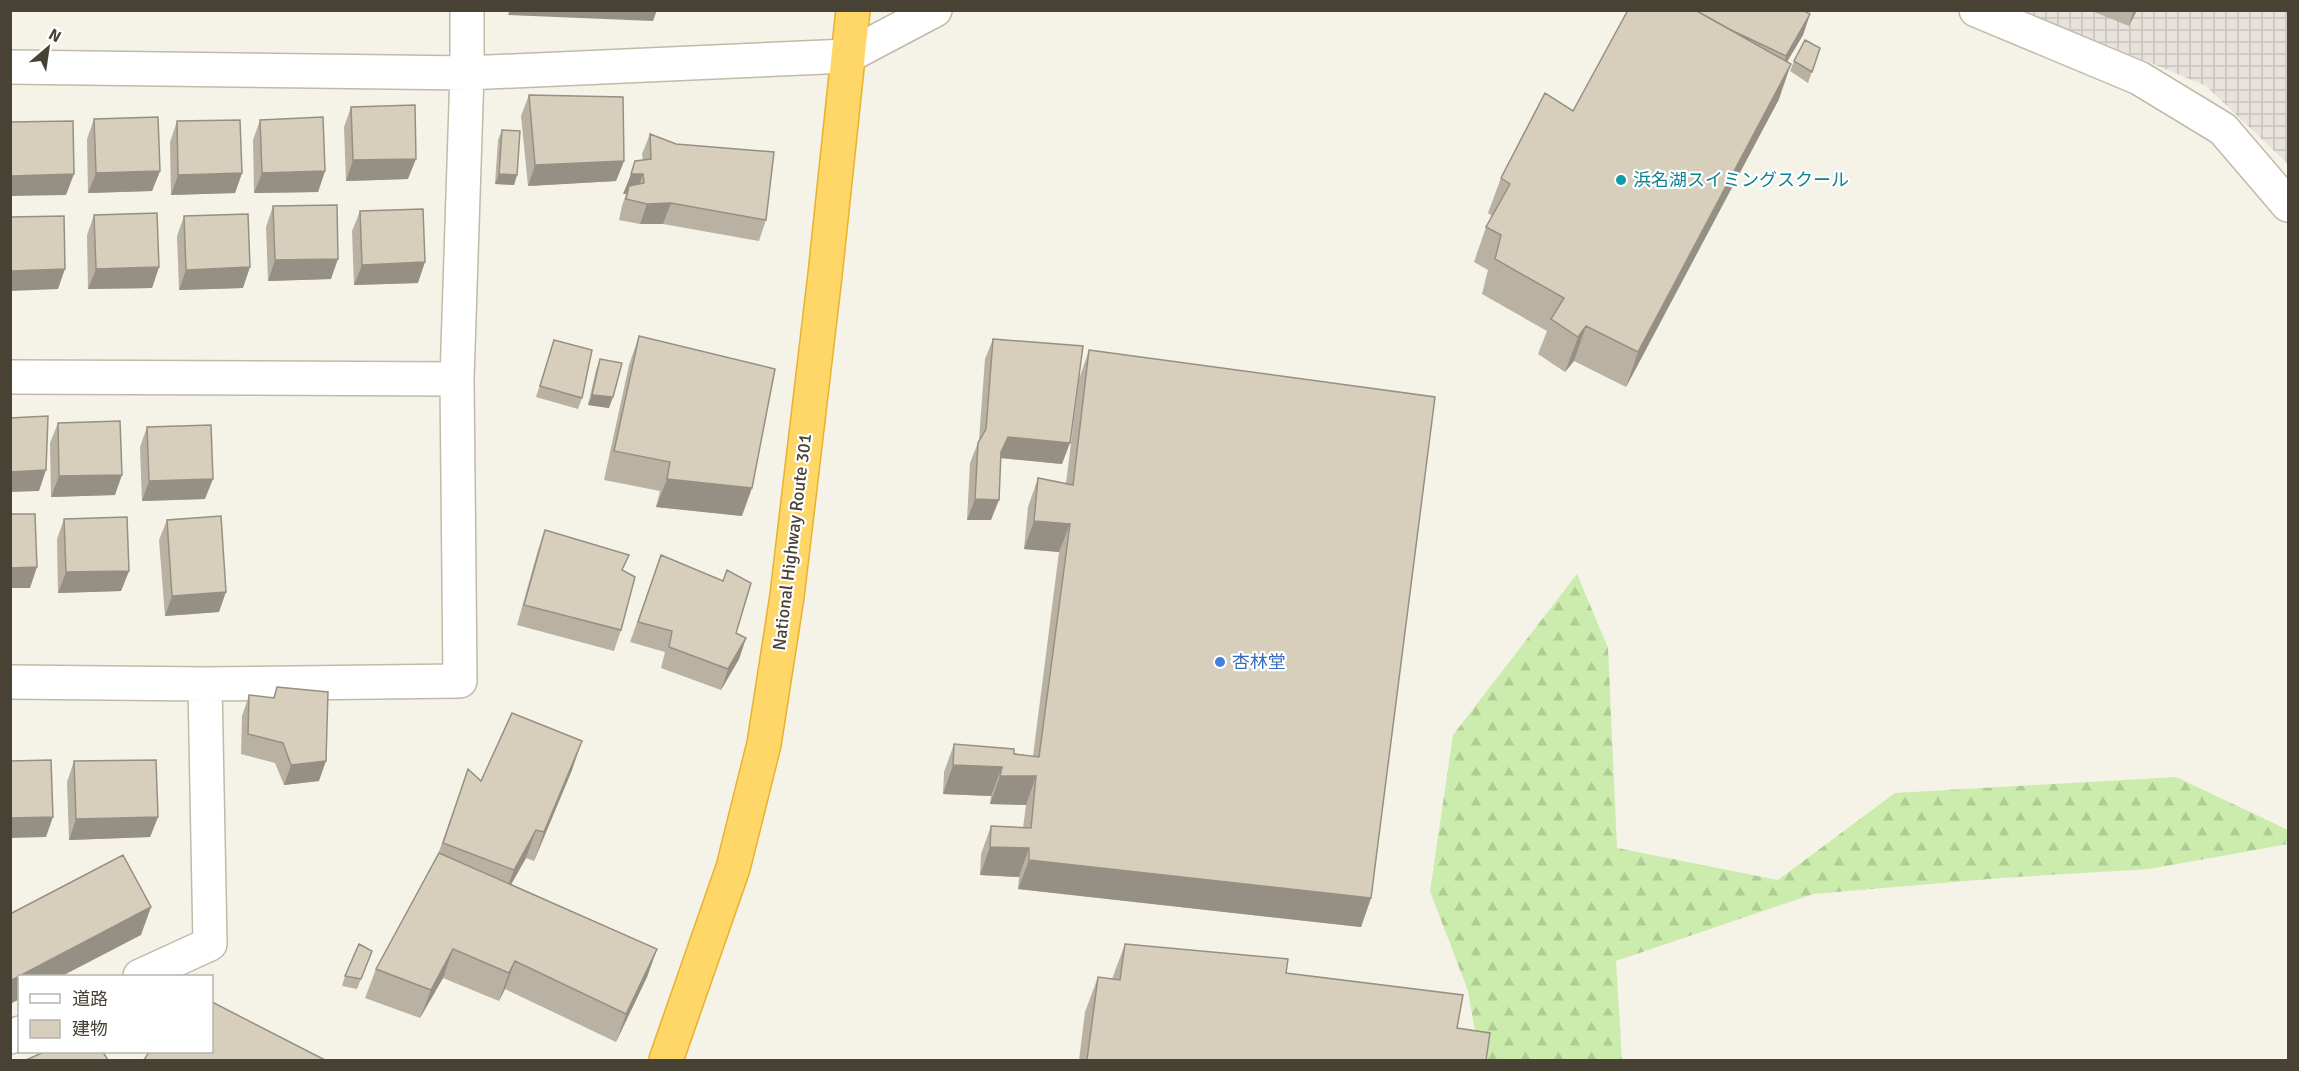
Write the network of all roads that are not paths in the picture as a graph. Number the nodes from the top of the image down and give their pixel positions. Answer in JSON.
{"nodes":[{"id":1,"x":467,"y":10,"type":"edge"},
{"id":2,"x":853,"y":10,"type":"edge"},
{"id":3,"x":935,"y":10,"type":"edge"},
{"id":4,"x":1976,"y":10,"type":"edge"},
{"id":5,"x":848,"y":56,"type":"junction"},
{"id":6,"x":10,"y":67,"type":"edge"},
{"id":7,"x":467,"y":73,"type":"junction"},
{"id":8,"x":2289,"y":205,"type":"edge"},
{"id":9,"x":10,"y":377,"type":"edge"},
{"id":10,"x":457,"y":379,"type":"junction"},
{"id":11,"x":10,"y":682,"type":"edge"},
{"id":12,"x":205,"y":684,"type":"junction"},
{"id":13,"x":142,"y":975,"type":"edge"},
{"id":14,"x":666,"y":1060,"type":"edge"}],
"edges":[{"from":1,"to":7,"type":"street"},
{"from":2,"to":5,"type":"highway","name":"National Highway Route 301"},
{"from":3,"to":5,"type":"street"},
{"from":4,"to":8,"type":"street"},
{"from":5,"to":7,"type":"street"},
{"from":5,"to":14,"type":"highway","name":"National Highway Route 301"},
{"from":6,"to":7,"type":"street"},
{"from":7,"to":10,"type":"street"},
{"from":9,"to":10,"type":"street"},
{"from":10,"to":12,"type":"street"},
{"from":11,"to":12,"type":"street"},
{"from":12,"to":13,"type":"street"}]}
